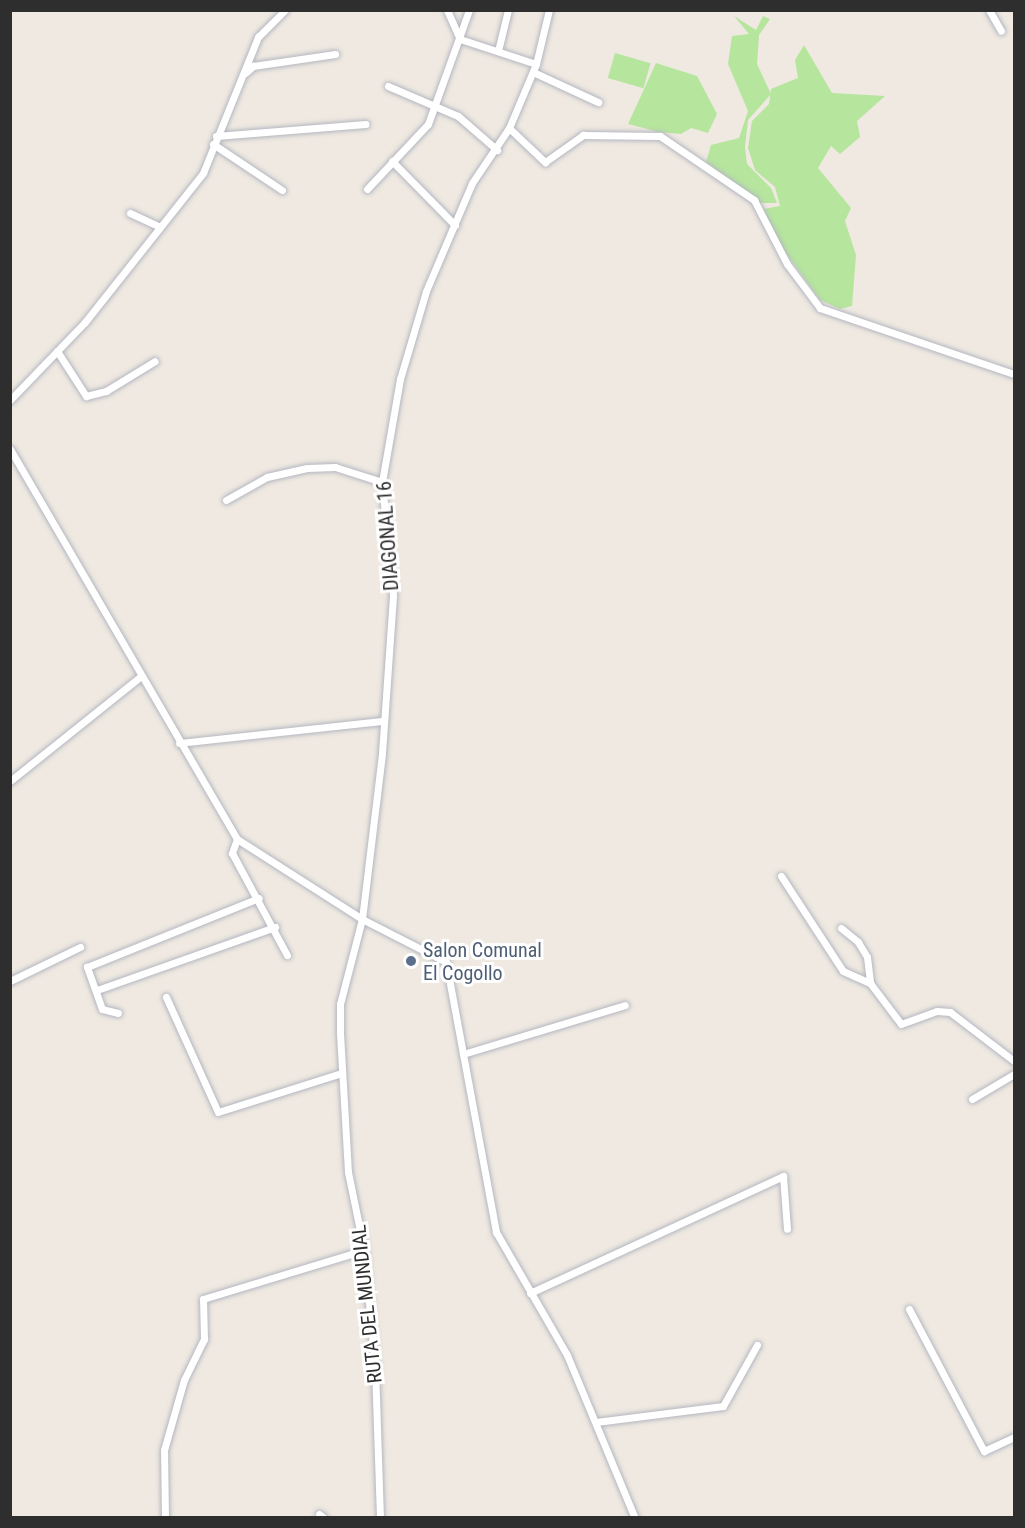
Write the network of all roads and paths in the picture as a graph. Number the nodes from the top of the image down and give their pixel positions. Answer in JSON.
{"nodes":[{"id":1,"x":285,"y":10,"type":"edge"},
{"id":2,"x":447,"y":10,"type":"edge"},
{"id":3,"x":469,"y":10,"type":"edge"},
{"id":4,"x":508,"y":10,"type":"edge"},
{"id":5,"x":549,"y":10,"type":"edge"},
{"id":6,"x":989,"y":10,"type":"edge"},
{"id":7,"x":1001,"y":31,"type":"dead end"},
{"id":8,"x":460,"y":39,"type":"junction"},
{"id":9,"x":498,"y":51,"type":"junction"},
{"id":10,"x":335,"y":54,"type":"dead end"},
{"id":11,"x":534,"y":68,"type":"junction"},
{"id":12,"x":244,"y":73,"type":"junction"},
{"id":13,"x":388,"y":86,"type":"dead end"},
{"id":14,"x":598,"y":102,"type":"dead end"},
{"id":15,"x":435,"y":106,"type":"junction"},
{"id":16,"x":366,"y":124,"type":"dead end"},
{"id":17,"x":509,"y":128,"type":"junction"},
{"id":18,"x":216,"y":136,"type":"junction"},
{"id":19,"x":213,"y":144,"type":"junction"},
{"id":20,"x":497,"y":150,"type":"junction"},
{"id":21,"x":392,"y":161,"type":"junction"},
{"id":22,"x":367,"y":189,"type":"dead end"},
{"id":23,"x":282,"y":190,"type":"dead end"},
{"id":24,"x":130,"y":213,"type":"dead end"},
{"id":25,"x":455,"y":225,"type":"junction"},
{"id":26,"x":160,"y":227,"type":"junction"},
{"id":27,"x":57,"y":351,"type":"junction"},
{"id":28,"x":155,"y":361,"type":"dead end"},
{"id":29,"x":1014,"y":374,"type":"edge"},
{"id":30,"x":10,"y":400,"type":"edge"},
{"id":31,"x":10,"y":449,"type":"edge"},
{"id":32,"x":382,"y":482,"type":"junction"},
{"id":33,"x":226,"y":500,"type":"dead end"},
{"id":34,"x":140,"y":677,"type":"junction"},
{"id":35,"x":383,"y":721,"type":"junction"},
{"id":36,"x":179,"y":743,"type":"junction"},
{"id":37,"x":10,"y":781,"type":"edge"},
{"id":38,"x":237,"y":839,"type":"junction"},
{"id":39,"x":781,"y":876,"type":"dead end"},
{"id":40,"x":259,"y":898,"type":"junction"},
{"id":41,"x":362,"y":919,"type":"junction"},
{"id":42,"x":275,"y":927,"type":"junction"},
{"id":43,"x":841,"y":928,"type":"dead end"},
{"id":44,"x":80,"y":947,"type":"dead end"},
{"id":45,"x":287,"y":955,"type":"dead end"},
{"id":46,"x":10,"y":981,"type":"edge"},
{"id":47,"x":870,"y":984,"type":"junction"},
{"id":48,"x":97,"y":990,"type":"junction"},
{"id":49,"x":166,"y":996,"type":"dead end"},
{"id":50,"x":625,"y":1005,"type":"dead end"},
{"id":51,"x":118,"y":1013,"type":"dead end"},
{"id":52,"x":463,"y":1054,"type":"junction"},
{"id":53,"x":1014,"y":1061,"type":"edge"},
{"id":54,"x":342,"y":1073,"type":"junction"},
{"id":55,"x":1014,"y":1074,"type":"edge"},
{"id":56,"x":343,"y":1090,"type":"joint"},
{"id":57,"x":972,"y":1099,"type":"dead end"},
{"id":58,"x":787,"y":1229,"type":"dead end"},
{"id":59,"x":364,"y":1250,"type":"junction"},
{"id":60,"x":530,"y":1293,"type":"junction"},
{"id":61,"x":909,"y":1309,"type":"dead end"},
{"id":62,"x":757,"y":1345,"type":"dead end"},
{"id":63,"x":596,"y":1422,"type":"junction"},
{"id":64,"x":1014,"y":1437,"type":"edge"},
{"id":65,"x":381,"y":1515,"type":"edge"},
{"id":66,"x":165,"y":1518,"type":"edge"},
{"id":67,"x":635,"y":1518,"type":"edge"}],
"edges":[{"from":1,"to":12,"type":"street"},
{"from":2,"to":8,"type":"street"},
{"from":3,"to":8,"type":"street"},
{"from":4,"to":9,"type":"street"},
{"from":5,"to":11,"type":"street","name":"DIAGONAL 16"},
{"from":6,"to":7,"type":"street"},
{"from":8,"to":9,"type":"street"},
{"from":8,"to":15,"type":"street"},
{"from":9,"to":11,"type":"street"},
{"from":10,"to":12,"type":"street"},
{"from":11,"to":14,"type":"street"},
{"from":11,"to":17,"type":"street","name":"DIAGONAL 16"},
{"from":12,"to":18,"type":"street"},
{"from":13,"to":15,"type":"street"},
{"from":15,"to":20,"type":"street"},
{"from":15,"to":21,"type":"street"},
{"from":16,"to":18,"type":"street"},
{"from":17,"to":20,"type":"street","name":"DIAGONAL 16"},
{"from":17,"to":29,"type":"street"},
{"from":18,"to":19,"type":"street"},
{"from":19,"to":23,"type":"street"},
{"from":19,"to":26,"type":"street"},
{"from":20,"to":25,"type":"street","name":"DIAGONAL 16"},
{"from":21,"to":22,"type":"street"},
{"from":21,"to":25,"type":"street"},
{"from":24,"to":26,"type":"street"},
{"from":25,"to":32,"type":"street","name":"DIAGONAL 16"},
{"from":26,"to":27,"type":"street"},
{"from":27,"to":28,"type":"street"},
{"from":27,"to":30,"type":"street"},
{"from":31,"to":34,"type":"street"},
{"from":32,"to":33,"type":"street"},
{"from":32,"to":35,"type":"street","name":"DIAGONAL 16"},
{"from":34,"to":36,"type":"street"},
{"from":34,"to":37,"type":"street"},
{"from":35,"to":36,"type":"street"},
{"from":35,"to":41,"type":"street","name":"DIAGONAL 16"},
{"from":36,"to":38,"type":"street"},
{"from":38,"to":40,"type":"street"},
{"from":38,"to":41,"type":"street"},
{"from":39,"to":47,"type":"street"},
{"from":40,"to":42,"type":"street"},
{"from":40,"to":48,"type":"street"},
{"from":41,"to":52,"type":"street"},
{"from":41,"to":54,"type":"street","name":"DIAGONAL 16"},
{"from":42,"to":45,"type":"street"},
{"from":42,"to":48,"type":"street"},
{"from":43,"to":47,"type":"street"},
{"from":44,"to":46,"type":"street"},
{"from":47,"to":53,"type":"street"},
{"from":48,"to":51,"type":"street"},
{"from":49,"to":54,"type":"street"},
{"from":50,"to":52,"type":"street"},
{"from":52,"to":60,"type":"street"},
{"from":54,"to":56,"type":"street","name":"DIAGONAL 16"},
{"from":55,"to":57,"type":"street"},
{"from":56,"to":59,"type":"street","name":"RUTA DEL MUNDIAL"},
{"from":58,"to":60,"type":"street"},
{"from":59,"to":65,"type":"street","name":"RUTA DEL MUNDIAL"},
{"from":59,"to":66,"type":"street"},
{"from":60,"to":63,"type":"street"},
{"from":61,"to":64,"type":"street"},
{"from":62,"to":63,"type":"street"},
{"from":63,"to":67,"type":"street"}]}
